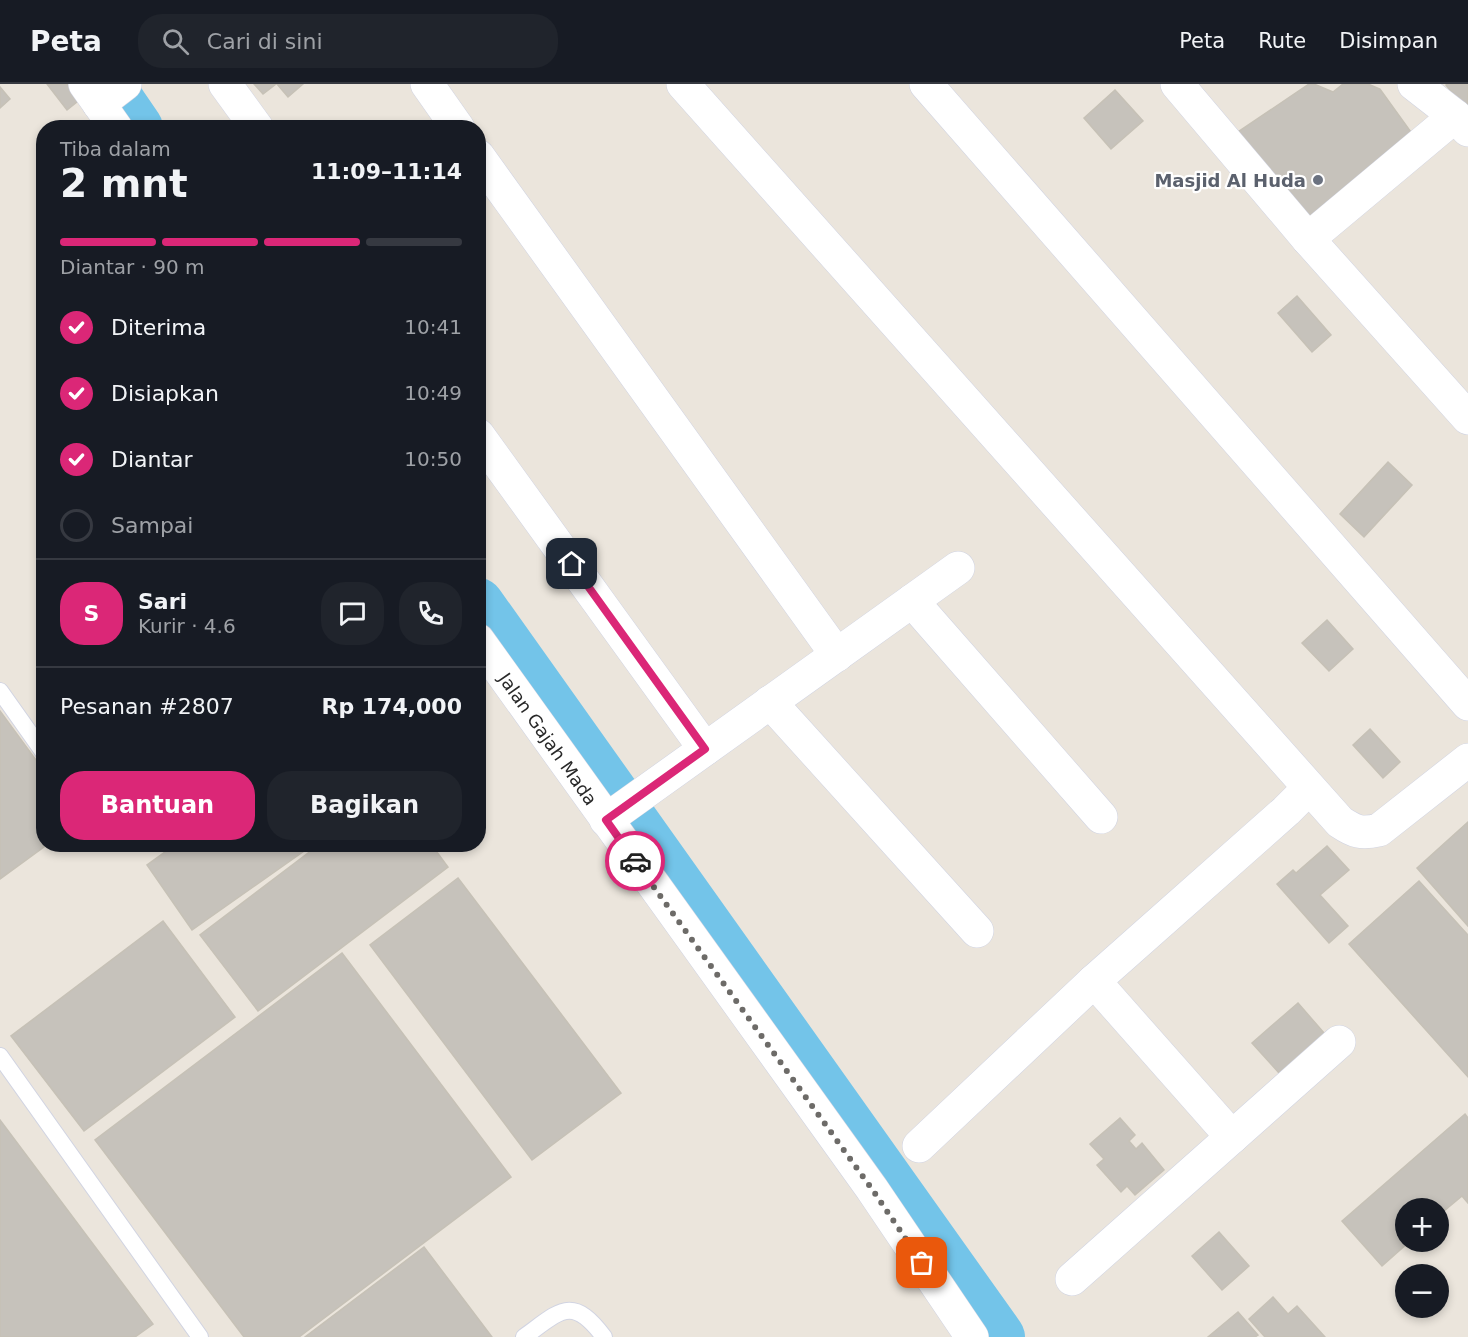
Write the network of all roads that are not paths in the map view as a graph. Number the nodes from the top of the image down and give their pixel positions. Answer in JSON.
{"nodes":[{"id":1,"x":225,"y":84,"type":"edge"},
{"id":2,"x":427,"y":84,"type":"edge"},
{"id":3,"x":683,"y":84,"type":"edge"},
{"id":4,"x":926,"y":84,"type":"edge"},
{"id":5,"x":1177,"y":84,"type":"edge"},
{"id":6,"x":1414,"y":84,"type":"edge"},
{"id":7,"x":250,"y":120,"type":"edge"},
{"id":8,"x":452,"y":120,"type":"edge"},
{"id":9,"x":1461,"y":123,"type":"edge"},
{"id":10,"x":486,"y":167,"type":"edge"},
{"id":11,"x":1308,"y":239,"type":"junction"},
{"id":12,"x":1468,"y":418,"type":"edge"},
{"id":13,"x":486,"y":446,"type":"edge"},
{"id":14,"x":958,"y":568,"type":"dead end"},
{"id":15,"x":912,"y":601,"type":"junction"},
{"id":16,"x":486,"y":650,"type":"edge"},
{"id":17,"x":837,"y":655,"type":"junction"},
{"id":18,"x":0,"y":691,"type":"edge"},
{"id":19,"x":770,"y":702,"type":"junction"},
{"id":20,"x":1468,"y":704,"type":"edge"},
{"id":21,"x":36,"y":742,"type":"edge"},
{"id":22,"x":705,"y":749,"type":"junction"},
{"id":23,"x":1468,"y":760,"type":"edge"},
{"id":24,"x":1309,"y":788,"type":"junction"},
{"id":25,"x":612,"y":815,"type":"junction"},
{"id":26,"x":1101,"y":817,"type":"dead end"},
{"id":27,"x":976,"y":931,"type":"dead end"},
{"id":28,"x":1094,"y":981,"type":"junction"},
{"id":29,"x":1339,"y":1042,"type":"dead end"},
{"id":30,"x":0,"y":1056,"type":"edge"},
{"id":31,"x":1232,"y":1137,"type":"junction"},
{"id":32,"x":919,"y":1146,"type":"dead end"},
{"id":33,"x":1072,"y":1279,"type":"dead end"},
{"id":34,"x":200,"y":1337,"type":"edge"},
{"id":35,"x":524,"y":1337,"type":"edge"},
{"id":36,"x":604,"y":1337,"type":"edge"},
{"id":37,"x":972,"y":1337,"type":"edge"}],
"edges":[{"from":1,"to":7,"type":"street"},
{"from":2,"to":8,"type":"street"},
{"from":3,"to":24,"type":"street"},
{"from":4,"to":20,"type":"street"},
{"from":5,"to":11,"type":"street"},
{"from":6,"to":9,"type":"street"},
{"from":9,"to":11,"type":"street"},
{"from":10,"to":17,"type":"street"},
{"from":11,"to":12,"type":"street"},
{"from":13,"to":22,"type":"street"},
{"from":14,"to":15,"type":"street"},
{"from":15,"to":17,"type":"street"},
{"from":15,"to":26,"type":"street"},
{"from":16,"to":25,"type":"street","name":"Jalan Gajah Mada"},
{"from":17,"to":19,"type":"street"},
{"from":18,"to":21,"type":"lane"},
{"from":19,"to":22,"type":"street"},
{"from":19,"to":27,"type":"street"},
{"from":22,"to":25,"type":"street"},
{"from":23,"to":24,"type":"street"},
{"from":24,"to":28,"type":"street"},
{"from":25,"to":37,"type":"street","name":"Jalan Gajah Mada"},
{"from":28,"to":31,"type":"street"},
{"from":28,"to":32,"type":"street"},
{"from":29,"to":31,"type":"street"},
{"from":30,"to":34,"type":"lane"},
{"from":31,"to":33,"type":"street"},
{"from":35,"to":36,"type":"lane"}]}
